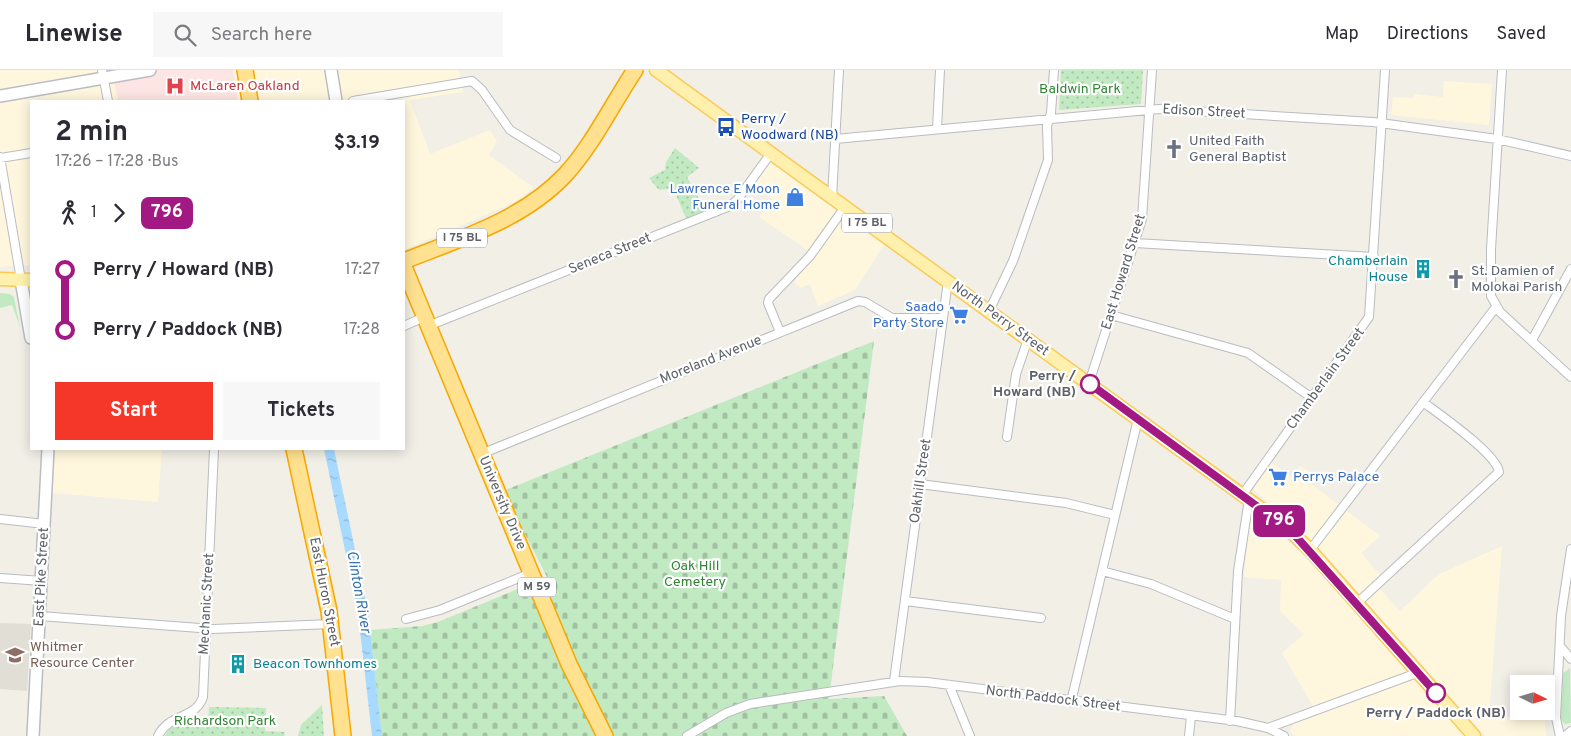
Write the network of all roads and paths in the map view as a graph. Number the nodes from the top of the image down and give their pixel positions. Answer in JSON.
{"nodes":[{"id":1,"x":150,"y":70,"type":"edge"},
{"id":2,"x":245,"y":70,"type":"edge"},
{"id":3,"x":331,"y":70,"type":"edge"},
{"id":4,"x":635,"y":70,"type":"edge"},
{"id":5,"x":656,"y":70,"type":"edge"},
{"id":6,"x":839,"y":70,"type":"edge"},
{"id":7,"x":940,"y":70,"type":"edge"},
{"id":8,"x":1054,"y":70,"type":"edge"},
{"id":9,"x":1152,"y":70,"type":"edge"},
{"id":10,"x":1385,"y":70,"type":"edge"},
{"id":11,"x":1502,"y":70,"type":"edge"},
{"id":12,"x":103,"y":74,"type":"edge"},
{"id":13,"x":0,"y":96,"type":"edge"},
{"id":14,"x":108,"y":100,"type":"edge"},
{"id":15,"x":250,"y":100,"type":"edge"},
{"id":16,"x":336,"y":100,"type":"edge"},
{"id":17,"x":359,"y":100,"type":"edge"},
{"id":18,"x":1150,"y":110,"type":"junction"},
{"id":19,"x":1049,"y":120,"type":"junction"},
{"id":20,"x":1382,"y":123,"type":"junction"},
{"id":21,"x":937,"y":130,"type":"junction"},
{"id":22,"x":835,"y":138,"type":"junction"},
{"id":23,"x":1498,"y":140,"type":"junction"},
{"id":24,"x":30,"y":153,"type":"edge"},
{"id":25,"x":771,"y":153,"type":"junction"},
{"id":26,"x":1571,"y":156,"type":"edge"},
{"id":27,"x":0,"y":157,"type":"edge"},
{"id":28,"x":556,"y":158,"type":"dead end"},
{"id":29,"x":832,"y":198,"type":"junction"},
{"id":30,"x":845,"y":207,"type":"junction"},
{"id":31,"x":1135,"y":243,"type":"junction"},
{"id":32,"x":1374,"y":257,"type":"junction"},
{"id":33,"x":405,"y":261,"type":"edge"},
{"id":34,"x":1571,"y":269,"type":"edge"},
{"id":35,"x":405,"y":270,"type":"edge"},
{"id":36,"x":0,"y":279,"type":"edge"},
{"id":37,"x":26,"y":280,"type":"edge"},
{"id":38,"x":948,"y":281,"type":"junction"},
{"id":39,"x":1496,"y":307,"type":"junction"},
{"id":40,"x":988,"y":311,"type":"junction"},
{"id":41,"x":1111,"y":315,"type":"junction"},
{"id":42,"x":943,"y":318,"type":"junction"},
{"id":43,"x":426,"y":322,"type":"junction"},
{"id":44,"x":30,"y":326,"type":"edge"},
{"id":45,"x":405,"y":326,"type":"edge"},
{"id":46,"x":780,"y":332,"type":"junction"},
{"id":47,"x":1028,"y":339,"type":"junction"},
{"id":48,"x":1532,"y":340,"type":"junction"},
{"id":49,"x":1571,"y":377,"type":"edge"},
{"id":50,"x":1088,"y":382,"type":"junction"},
{"id":51,"x":1312,"y":398,"type":"junction"},
{"id":52,"x":1423,"y":402,"type":"junction"},
{"id":53,"x":1138,"y":419,"type":"junction"},
{"id":54,"x":1007,"y":437,"type":"dead end"},
{"id":55,"x":48,"y":450,"type":"edge"},
{"id":56,"x":214,"y":450,"type":"edge"},
{"id":57,"x":294,"y":450,"type":"edge"},
{"id":58,"x":481,"y":454,"type":"junction"},
{"id":59,"x":920,"y":484,"type":"junction"},
{"id":60,"x":1246,"y":497,"type":"junction"},
{"id":61,"x":1115,"y":515,"type":"junction"},
{"id":62,"x":0,"y":519,"type":"edge"},
{"id":63,"x":45,"y":524,"type":"junction"},
{"id":64,"x":1571,"y":548,"type":"edge"},
{"id":65,"x":1310,"y":550,"type":"junction"},
{"id":66,"x":1102,"y":572,"type":"junction"},
{"id":67,"x":531,"y":573,"type":"junction"},
{"id":68,"x":0,"y":578,"type":"edge"},
{"id":69,"x":42,"y":581,"type":"junction"},
{"id":70,"x":905,"y":601,"type":"junction"},
{"id":71,"x":1356,"y":604,"type":"junction"},
{"id":72,"x":40,"y":616,"type":"junction"},
{"id":73,"x":1040,"y":618,"type":"dead end"},
{"id":74,"x":406,"y":619,"type":"dead end"},
{"id":75,"x":1235,"y":619,"type":"junction"},
{"id":76,"x":331,"y":624,"type":"junction"},
{"id":77,"x":206,"y":628,"type":"junction"},
{"id":78,"x":1560,"y":646,"type":"junction"},
{"id":79,"x":1571,"y":659,"type":"edge"},
{"id":80,"x":1417,"y":673,"type":"junction"},
{"id":81,"x":894,"y":681,"type":"junction"},
{"id":82,"x":949,"y":685,"type":"junction"},
{"id":83,"x":1070,"y":702,"type":"junction"},
{"id":84,"x":1191,"y":716,"type":"junction"},
{"id":85,"x":1230,"y":720,"type":"junction"},
{"id":86,"x":1268,"y":728,"type":"junction"},
{"id":87,"x":1571,"y":731,"type":"edge"},
{"id":88,"x":33,"y":736,"type":"edge"},
{"id":89,"x":158,"y":736,"type":"edge"},
{"id":90,"x":343,"y":736,"type":"edge"},
{"id":91,"x":605,"y":736,"type":"edge"},
{"id":92,"x":687,"y":736,"type":"edge"},
{"id":93,"x":970,"y":736,"type":"edge"},
{"id":94,"x":1190,"y":736,"type":"edge"},
{"id":95,"x":1284,"y":736,"type":"edge"},
{"id":96,"x":1474,"y":736,"type":"edge"},
{"id":97,"x":1560,"y":736,"type":"edge"},
{"id":98,"x":1565,"y":736,"type":"edge"}],
"edges":[{"from":1,"to":12,"type":"street"},
{"from":2,"to":15,"type":"highway"},
{"from":3,"to":16,"type":"street"},
{"from":4,"to":33,"type":"highway","number":"I 75 BL"},
{"from":5,"to":25,"type":"main road","name":"North Perry Street","number":"I 75 BL"},
{"from":6,"to":22,"type":"street"},
{"from":7,"to":21,"type":"street"},
{"from":8,"to":19,"type":"street"},
{"from":9,"to":18,"type":"street","name":"East Howard Street"},
{"from":10,"to":20,"type":"street","name":"Chamberlain Street"},
{"from":11,"to":23,"type":"street"},
{"from":12,"to":13,"type":"street"},
{"from":12,"to":14,"type":"street"},
{"from":17,"to":28,"type":"street"},
{"from":18,"to":19,"type":"street","name":"Edison Street"},
{"from":18,"to":20,"type":"street","name":"Edison Street"},
{"from":18,"to":31,"type":"street","name":"East Howard Street"},
{"from":19,"to":21,"type":"street","name":"Edison Street"},
{"from":19,"to":40,"type":"street"},
{"from":20,"to":23,"type":"street","name":"Edison Street"},
{"from":20,"to":32,"type":"street","name":"Chamberlain Street"},
{"from":21,"to":22,"type":"street","name":"Edison Street"},
{"from":22,"to":29,"type":"street"},
{"from":23,"to":26,"type":"street","name":"Edison Street"},
{"from":23,"to":39,"type":"street"},
{"from":24,"to":27,"type":"street"},
{"from":25,"to":29,"type":"main road","name":"North Perry Street","number":"I 75 BL"},
{"from":25,"to":43,"type":"street","name":"Seneca Street"},
{"from":27,"to":37,"type":"street"},
{"from":29,"to":30,"type":"main road","name":"North Perry Street","number":"I 75 BL"},
{"from":30,"to":38,"type":"main road","name":"North Perry Street","number":"I 75 BL"},
{"from":30,"to":46,"type":"street"},
{"from":31,"to":32,"type":"street"},
{"from":31,"to":41,"type":"street","name":"East Howard Street"},
{"from":32,"to":51,"type":"street","name":"Chamberlain Street"},
{"from":34,"to":48,"type":"street"},
{"from":35,"to":43,"type":"highway","name":"University Drive","number":"M 59"},
{"from":36,"to":37,"type":"main road"},
{"from":37,"to":44,"type":"street"},
{"from":38,"to":40,"type":"main road","name":"North Perry Street","number":"I 75 BL"},
{"from":38,"to":42,"type":"street","name":"Oakhill Street"},
{"from":39,"to":48,"type":"street"},
{"from":39,"to":52,"type":"street"},
{"from":40,"to":47,"type":"main road","name":"North Perry Street","number":"I 75 BL"},
{"from":41,"to":50,"type":"street","name":"East Howard Street"},
{"from":41,"to":51,"type":"street"},
{"from":42,"to":46,"type":"street","name":"Moreland Avenue"},
{"from":42,"to":59,"type":"street","name":"Oakhill Street"},
{"from":43,"to":45,"type":"street","name":"Seneca Street"},
{"from":43,"to":58,"type":"highway","name":"University Drive","number":"M 59"},
{"from":46,"to":58,"type":"street","name":"Moreland Avenue"},
{"from":47,"to":50,"type":"main road","name":"North Perry Street","number":"I 75 BL"},
{"from":47,"to":54,"type":"street"},
{"from":48,"to":49,"type":"street"},
{"from":50,"to":53,"type":"main road","name":"North Perry Street","number":"I 75 BL"},
{"from":51,"to":60,"type":"street","name":"Chamberlain Street"},
{"from":52,"to":65,"type":"street"},
{"from":52,"to":71,"type":"street"},
{"from":53,"to":60,"type":"main road","name":"North Perry Street","number":"I 75 BL"},
{"from":53,"to":61,"type":"street"},
{"from":55,"to":63,"type":"street","name":"East Pike Street"},
{"from":56,"to":77,"type":"street","name":"Mechanic Street"},
{"from":57,"to":76,"type":"highway","name":"East Huron Street"},
{"from":58,"to":67,"type":"highway","name":"University Drive","number":"M 59"},
{"from":59,"to":61,"type":"street"},
{"from":59,"to":70,"type":"street","name":"Oakhill Street"},
{"from":60,"to":65,"type":"main road","name":"North Perry Street","number":"I 75 BL"},
{"from":60,"to":75,"type":"street","name":"Chamberlain Street"},
{"from":61,"to":66,"type":"street"},
{"from":62,"to":63,"type":"street"},
{"from":63,"to":69,"type":"street","name":"East Pike Street"},
{"from":64,"to":78,"type":"street"},
{"from":65,"to":71,"type":"main road","name":"North Perry Street","number":"I 75 BL"},
{"from":66,"to":75,"type":"street"},
{"from":66,"to":83,"type":"street"},
{"from":67,"to":74,"type":"street"},
{"from":67,"to":91,"type":"highway","name":"University Drive","number":"M 59"},
{"from":68,"to":69,"type":"street"},
{"from":69,"to":72,"type":"street","name":"East Pike Street"},
{"from":70,"to":73,"type":"street"},
{"from":70,"to":81,"type":"street","name":"Oakhill Street"},
{"from":71,"to":80,"type":"main road","name":"North Perry Street","number":"I 75 BL"},
{"from":72,"to":77,"type":"street"},
{"from":72,"to":88,"type":"street","name":"East Pike Street"},
{"from":75,"to":85,"type":"street","name":"Chamberlain Street"},
{"from":76,"to":77,"type":"street"},
{"from":76,"to":90,"type":"highway","name":"East Huron Street"},
{"from":77,"to":89,"type":"street","name":"Mechanic Street"},
{"from":78,"to":79,"type":"street"},
{"from":78,"to":97,"type":"street"},
{"from":80,"to":86,"type":"street"},
{"from":80,"to":96,"type":"main road","name":"North Perry Street","number":"I 75 BL"},
{"from":81,"to":82,"type":"street","name":"North Paddock Street"},
{"from":81,"to":92,"type":"street","name":"North Paddock Street"},
{"from":82,"to":83,"type":"street","name":"North Paddock Street"},
{"from":82,"to":93,"type":"street"},
{"from":83,"to":84,"type":"street","name":"North Paddock Street"},
{"from":84,"to":85,"type":"street","name":"North Paddock Street"},
{"from":84,"to":94,"type":"street"},
{"from":85,"to":86,"type":"street","name":"North Paddock Street"},
{"from":86,"to":95,"type":"street","name":"North Paddock Street"},
{"from":87,"to":98,"type":"street"}]}
